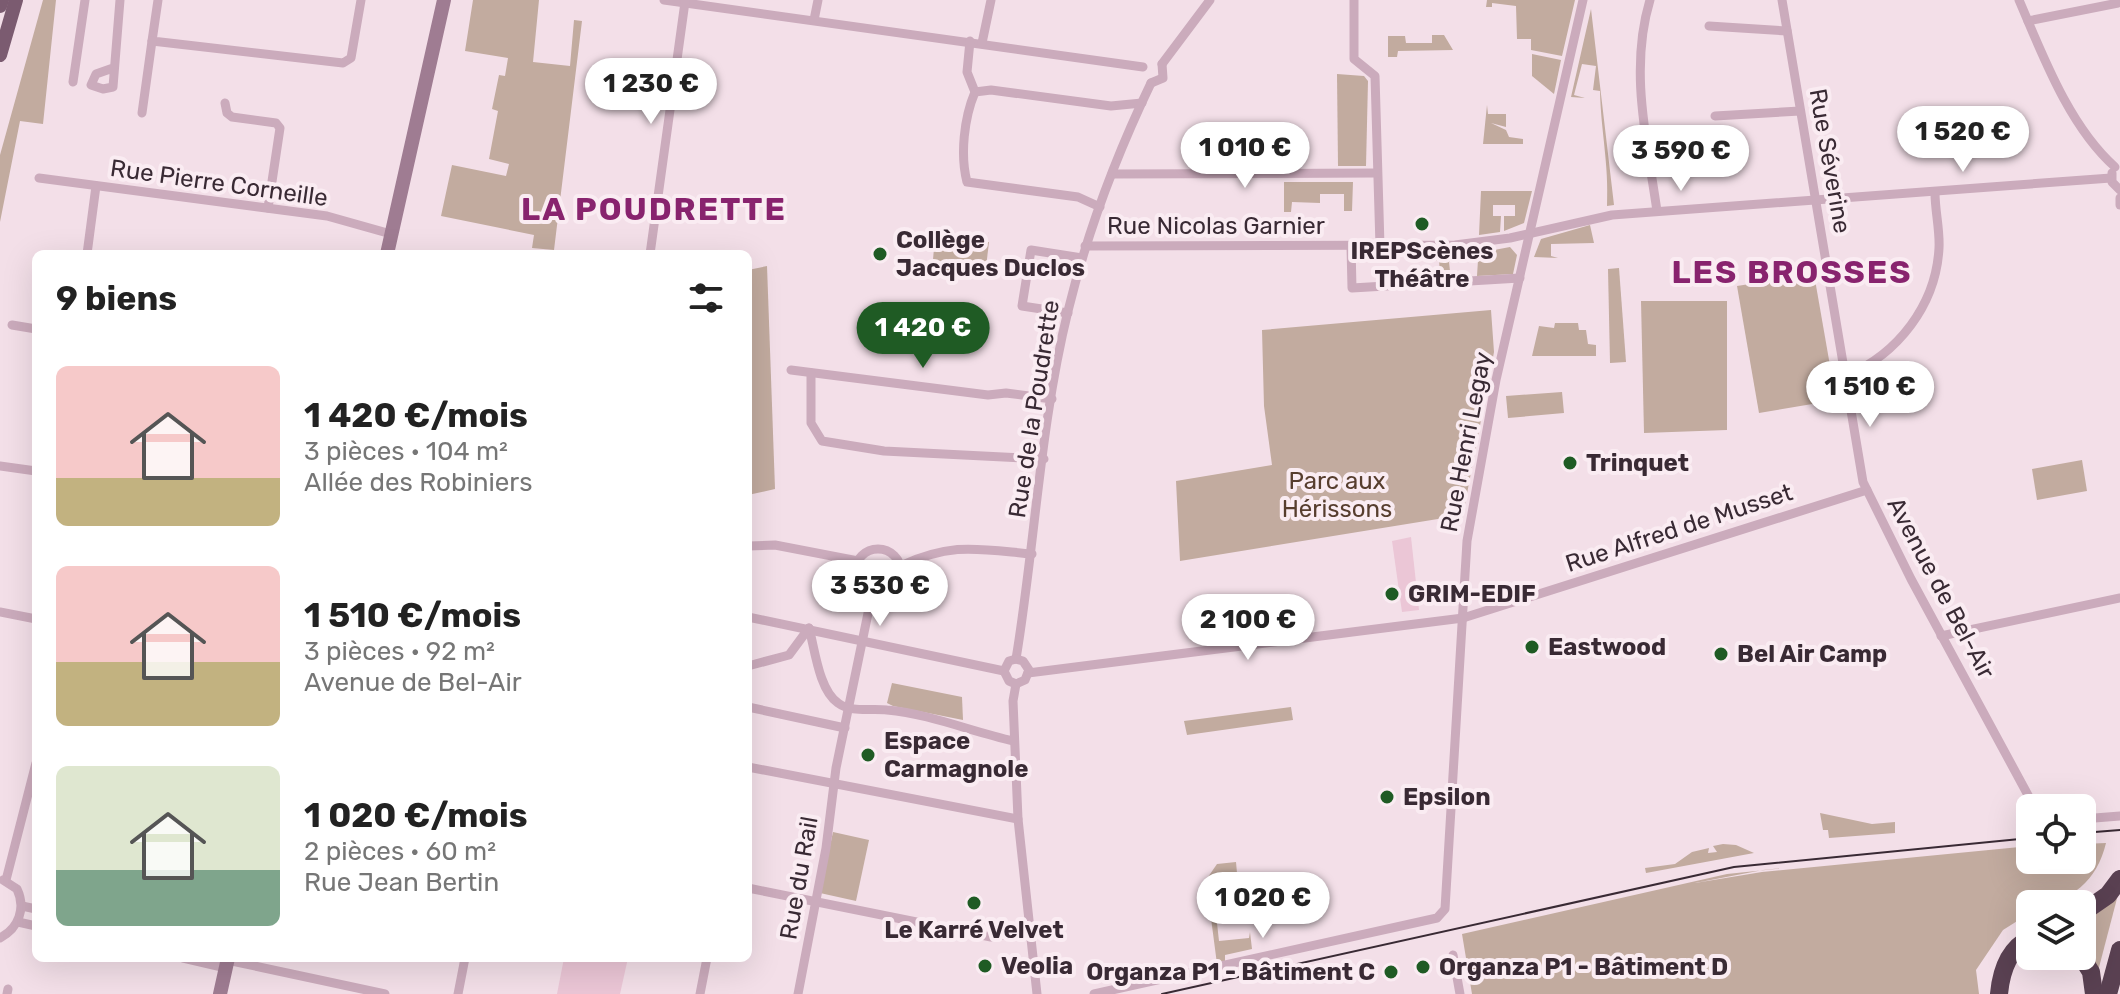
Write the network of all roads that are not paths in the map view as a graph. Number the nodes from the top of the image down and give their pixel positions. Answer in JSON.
{"nodes":[{"id":1,"x":2,"y":0,"type":"edge"},
{"id":2,"x":16,"y":0,"type":"edge"},
{"id":3,"x":85,"y":0,"type":"edge"},
{"id":4,"x":120,"y":0,"type":"edge"},
{"id":5,"x":158,"y":0,"type":"edge"},
{"id":6,"x":361,"y":0,"type":"edge"},
{"id":7,"x":444,"y":0,"type":"edge"},
{"id":8,"x":664,"y":0,"type":"edge"},
{"id":9,"x":818,"y":0,"type":"edge"},
{"id":10,"x":991,"y":0,"type":"edge"},
{"id":11,"x":1210,"y":0,"type":"edge"},
{"id":12,"x":1354,"y":0,"type":"edge"},
{"id":13,"x":1583,"y":0,"type":"edge"},
{"id":14,"x":1650,"y":0,"type":"edge"},
{"id":15,"x":1782,"y":0,"type":"edge"},
{"id":16,"x":2019,"y":0,"type":"edge"},
{"id":17,"x":685,"y":2,"type":"junction"},
{"id":18,"x":2118,"y":3,"type":"dead end"},
{"id":19,"x":2078,"y":5,"type":"edge"},
{"id":20,"x":0,"y":6,"type":"edge"},
{"id":21,"x":814,"y":20,"type":"junction"},
{"id":22,"x":2028,"y":21,"type":"junction"},
{"id":23,"x":1709,"y":26,"type":"dead end"},
{"id":24,"x":1787,"y":31,"type":"junction"},
{"id":25,"x":152,"y":41,"type":"junction"},
{"id":26,"x":970,"y":41,"type":"junction"},
{"id":27,"x":982,"y":43,"type":"junction"},
{"id":28,"x":0,"y":55,"type":"edge"},
{"id":29,"x":1162,"y":64,"type":"junction"},
{"id":30,"x":1143,"y":67,"type":"junction"},
{"id":31,"x":113,"y":68,"type":"dead end"},
{"id":32,"x":73,"y":82,"type":"dead end"},
{"id":33,"x":1151,"y":83,"type":"junction"},
{"id":34,"x":975,"y":92,"type":"junction"},
{"id":35,"x":225,"y":103,"type":"dead end"},
{"id":36,"x":1142,"y":103,"type":"junction"},
{"id":37,"x":1800,"y":111,"type":"junction"},
{"id":38,"x":142,"y":113,"type":"dead end"},
{"id":39,"x":1715,"y":116,"type":"dead end"},
{"id":40,"x":2118,"y":166,"type":"edge"},
{"id":41,"x":1377,"y":173,"type":"junction"},
{"id":42,"x":1112,"y":174,"type":"junction"},
{"id":43,"x":39,"y":178,"type":"dead end"},
{"id":44,"x":2111,"y":178,"type":"junction"},
{"id":45,"x":96,"y":186,"type":"junction"},
{"id":46,"x":2120,"y":190,"type":"edge"},
{"id":47,"x":1935,"y":193,"type":"junction"},
{"id":48,"x":2120,"y":198,"type":"edge"},
{"id":49,"x":1817,"y":200,"type":"junction"},
{"id":50,"x":2120,"y":205,"type":"edge"},
{"id":51,"x":1100,"y":207,"type":"junction"},
{"id":52,"x":268,"y":208,"type":"junction"},
{"id":53,"x":1657,"y":211,"type":"junction"},
{"id":54,"x":1530,"y":233,"type":"junction"},
{"id":55,"x":391,"y":234,"type":"junction"},
{"id":56,"x":1085,"y":246,"type":"junction"},
{"id":57,"x":1351,"y":246,"type":"junction"},
{"id":58,"x":1380,"y":246,"type":"junction"},
{"id":59,"x":88,"y":250,"type":"edge"},
{"id":60,"x":388,"y":250,"type":"edge"},
{"id":61,"x":651,"y":250,"type":"edge"},
{"id":62,"x":1082,"y":258,"type":"junction"},
{"id":63,"x":1520,"y":278,"type":"junction"},
{"id":64,"x":1068,"y":313,"type":"junction"},
{"id":65,"x":12,"y":325,"type":"dead end"},
{"id":66,"x":32,"y":328,"type":"edge"},
{"id":67,"x":791,"y":370,"type":"dead end"},
{"id":68,"x":811,"y":373,"type":"junction"},
{"id":69,"x":1846,"y":376,"type":"junction"},
{"id":70,"x":1052,"y":399,"type":"junction"},
{"id":71,"x":1044,"y":459,"type":"junction"},
{"id":72,"x":0,"y":466,"type":"edge"},
{"id":73,"x":32,"y":470,"type":"edge"},
{"id":74,"x":1867,"y":490,"type":"junction"},
{"id":75,"x":752,"y":546,"type":"edge"},
{"id":76,"x":1032,"y":554,"type":"junction"},
{"id":77,"x":858,"y":561,"type":"junction"},
{"id":78,"x":900,"y":566,"type":"junction"},
{"id":79,"x":872,"y":594,"type":"junction"},
{"id":80,"x":2120,"y":598,"type":"edge"},
{"id":81,"x":0,"y":612,"type":"edge"},
{"id":82,"x":32,"y":618,"type":"edge"},
{"id":83,"x":752,"y":618,"type":"edge"},
{"id":84,"x":1463,"y":618,"type":"junction"},
{"id":85,"x":809,"y":628,"type":"junction"},
{"id":86,"x":1941,"y":636,"type":"junction"},
{"id":87,"x":864,"y":640,"type":"junction"},
{"id":88,"x":1016,"y":659,"type":"junction"},
{"id":89,"x":752,"y":665,"type":"edge"},
{"id":90,"x":1004,"y":671,"type":"junction"},
{"id":91,"x":1028,"y":673,"type":"junction"},
{"id":92,"x":1016,"y":684,"type":"junction"},
{"id":93,"x":752,"y":708,"type":"edge"},
{"id":94,"x":849,"y":709,"type":"junction"},
{"id":95,"x":845,"y":728,"type":"junction"},
{"id":96,"x":1014,"y":741,"type":"junction"},
{"id":97,"x":752,"y":768,"type":"edge"},
{"id":98,"x":32,"y":777,"type":"edge"},
{"id":99,"x":835,"y":783,"type":"junction"},
{"id":100,"x":2027,"y":794,"type":"edge"},
{"id":101,"x":2120,"y":816,"type":"edge"},
{"id":102,"x":2096,"y":818,"type":"edge"},
{"id":103,"x":1018,"y":819,"type":"junction"},
{"id":104,"x":2120,"y":879,"type":"edge"},
{"id":105,"x":3,"y":880,"type":"edge"},
{"id":106,"x":752,"y":889,"type":"edge"},
{"id":107,"x":816,"y":901,"type":"junction"},
{"id":108,"x":2096,"y":903,"type":"edge"},
{"id":109,"x":22,"y":906,"type":"junction"},
{"id":110,"x":32,"y":908,"type":"edge"},
{"id":111,"x":18,"y":922,"type":"junction"},
{"id":112,"x":32,"y":925,"type":"edge"},
{"id":113,"x":1030,"y":931,"type":"junction"},
{"id":114,"x":0,"y":938,"type":"edge"},
{"id":115,"x":2120,"y":950,"type":"edge"},
{"id":116,"x":2016,"y":951,"type":"edge"},
{"id":117,"x":1453,"y":955,"type":"dead end"},
{"id":118,"x":227,"y":962,"type":"edge"},
{"id":119,"x":464,"y":962,"type":"edge"},
{"id":120,"x":706,"y":962,"type":"edge"},
{"id":121,"x":2016,"y":966,"type":"edge"},
{"id":122,"x":2090,"y":970,"type":"edge"},
{"id":123,"x":220,"y":994,"type":"edge"},
{"id":124,"x":385,"y":994,"type":"edge"},
{"id":125,"x":458,"y":994,"type":"edge"},
{"id":126,"x":700,"y":994,"type":"edge"},
{"id":127,"x":798,"y":994,"type":"edge"},
{"id":128,"x":1037,"y":994,"type":"edge"},
{"id":129,"x":1094,"y":994,"type":"edge"},
{"id":130,"x":1460,"y":994,"type":"edge"},
{"id":131,"x":1999,"y":994,"type":"edge"},
{"id":132,"x":2007,"y":994,"type":"edge"},
{"id":133,"x":2094,"y":994,"type":"edge"},
{"id":134,"x":2108,"y":994,"type":"edge"}],
"edges":[{"from":1,"to":20,"type":"main road"},
{"from":2,"to":28,"type":"main road"},
{"from":3,"to":32,"type":"street"},
{"from":4,"to":31,"type":"street"},
{"from":5,"to":25,"type":"street"},
{"from":6,"to":25,"type":"street"},
{"from":7,"to":55,"type":"street"},
{"from":8,"to":17,"type":"street"},
{"from":9,"to":21,"type":"street"},
{"from":10,"to":27,"type":"street"},
{"from":11,"to":29,"type":"street"},
{"from":12,"to":41,"type":"street"},
{"from":13,"to":54,"type":"street","name":"Rue Henri Legay"},
{"from":14,"to":53,"type":"street"},
{"from":15,"to":24,"type":"street","name":"Rue Séverine"},
{"from":16,"to":22,"type":"street"},
{"from":17,"to":21,"type":"street"},
{"from":17,"to":61,"type":"street"},
{"from":18,"to":19,"type":"street"},
{"from":19,"to":22,"type":"street"},
{"from":21,"to":26,"type":"street"},
{"from":22,"to":40,"type":"street"},
{"from":23,"to":24,"type":"street"},
{"from":24,"to":37,"type":"street","name":"Rue Séverine"},
{"from":25,"to":38,"type":"street"},
{"from":26,"to":27,"type":"street"},
{"from":26,"to":34,"type":"street"},
{"from":27,"to":30,"type":"street"},
{"from":29,"to":30,"type":"street"},
{"from":29,"to":33,"type":"street"},
{"from":30,"to":33,"type":"street"},
{"from":33,"to":36,"type":"street","name":"Rue de la Poudrette"},
{"from":34,"to":36,"type":"street"},
{"from":34,"to":51,"type":"street"},
{"from":35,"to":52,"type":"street"},
{"from":36,"to":42,"type":"street","name":"Rue de la Poudrette"},
{"from":37,"to":39,"type":"street"},
{"from":37,"to":49,"type":"street","name":"Rue Séverine"},
{"from":40,"to":44,"type":"street"},
{"from":41,"to":42,"type":"street"},
{"from":41,"to":58,"type":"street"},
{"from":42,"to":51,"type":"street","name":"Rue de la Poudrette"},
{"from":43,"to":45,"type":"street","name":"Rue Pierre Corneille"},
{"from":44,"to":46,"type":"street"},
{"from":44,"to":47,"type":"street","name":"Rue Nicolas Garnier"},
{"from":45,"to":52,"type":"street","name":"Rue Pierre Corneille"},
{"from":45,"to":59,"type":"street"},
{"from":47,"to":49,"type":"street","name":"Rue Nicolas Garnier"},
{"from":47,"to":69,"type":"street"},
{"from":48,"to":50,"type":"street"},
{"from":49,"to":53,"type":"street","name":"Rue Nicolas Garnier"},
{"from":49,"to":69,"type":"street","name":"Rue Séverine"},
{"from":51,"to":56,"type":"street","name":"Rue de la Poudrette"},
{"from":52,"to":55,"type":"street","name":"Rue Pierre Corneille"},
{"from":53,"to":54,"type":"street","name":"Rue Nicolas Garnier"},
{"from":54,"to":58,"type":"street","name":"Rue Nicolas Garnier"},
{"from":54,"to":63,"type":"street","name":"Rue Henri Legay"},
{"from":55,"to":60,"type":"street"},
{"from":56,"to":57,"type":"street","name":"Rue Nicolas Garnier"},
{"from":56,"to":62,"type":"street","name":"Rue de la Poudrette"},
{"from":57,"to":58,"type":"street","name":"Rue Nicolas Garnier"},
{"from":57,"to":63,"type":"street"},
{"from":62,"to":64,"type":"street","name":"Rue de la Poudrette"},
{"from":62,"to":64,"type":"street"},
{"from":63,"to":84,"type":"street","name":"Rue Henri Legay"},
{"from":64,"to":70,"type":"street","name":"Rue de la Poudrette"},
{"from":65,"to":66,"type":"street"},
{"from":67,"to":68,"type":"street"},
{"from":68,"to":70,"type":"street"},
{"from":68,"to":71,"type":"street"},
{"from":69,"to":74,"type":"street","name":"Avenue de Bel-Air"},
{"from":70,"to":71,"type":"street","name":"Rue de la Poudrette"},
{"from":71,"to":76,"type":"street","name":"Rue de la Poudrette"},
{"from":72,"to":73,"type":"street"},
{"from":74,"to":84,"type":"street","name":"Rue Alfred de Musset"},
{"from":74,"to":86,"type":"street","name":"Avenue de Bel-Air"},
{"from":75,"to":77,"type":"street"},
{"from":76,"to":78,"type":"street"},
{"from":76,"to":88,"type":"street","name":"Rue de la Poudrette"},
{"from":77,"to":78,"type":"street"},
{"from":77,"to":79,"type":"street"},
{"from":78,"to":79,"type":"street"},
{"from":79,"to":87,"type":"street","name":"Rue du Rail"},
{"from":80,"to":86,"type":"street"},
{"from":81,"to":82,"type":"street"},
{"from":83,"to":85,"type":"street"},
{"from":84,"to":91,"type":"street","name":"Rue Alfred de Musset"},
{"from":84,"to":129,"type":"street","name":"Rue Henri Legay"},
{"from":85,"to":87,"type":"street"},
{"from":85,"to":89,"type":"street"},
{"from":85,"to":94,"type":"street"},
{"from":86,"to":100,"type":"street","name":"Avenue de Bel-Air"},
{"from":87,"to":90,"type":"street"},
{"from":87,"to":94,"type":"street","name":"Rue du Rail"},
{"from":88,"to":90,"type":"street"},
{"from":88,"to":91,"type":"street"},
{"from":90,"to":92,"type":"street"},
{"from":91,"to":92,"type":"street"},
{"from":92,"to":96,"type":"street"},
{"from":93,"to":95,"type":"street"},
{"from":94,"to":95,"type":"street","name":"Rue du Rail"},
{"from":94,"to":96,"type":"street"},
{"from":95,"to":99,"type":"street","name":"Rue du Rail"},
{"from":96,"to":103,"type":"street"},
{"from":97,"to":99,"type":"street"},
{"from":98,"to":105,"type":"street"},
{"from":99,"to":103,"type":"street"},
{"from":99,"to":107,"type":"street","name":"Rue du Rail"},
{"from":101,"to":102,"type":"street"},
{"from":103,"to":113,"type":"street"},
{"from":104,"to":108,"type":"highway"},
{"from":105,"to":109,"type":"street"},
{"from":106,"to":107,"type":"street"},
{"from":107,"to":113,"type":"street"},
{"from":107,"to":127,"type":"street","name":"Rue du Rail"},
{"from":109,"to":110,"type":"street"},
{"from":109,"to":111,"type":"street"},
{"from":111,"to":112,"type":"street"},
{"from":111,"to":114,"type":"street"},
{"from":113,"to":128,"type":"street"},
{"from":115,"to":134,"type":"highway"},
{"from":116,"to":131,"type":"highway"},
{"from":117,"to":130,"type":"street"},
{"from":118,"to":123,"type":"street"},
{"from":118,"to":124,"type":"street"},
{"from":119,"to":125,"type":"street"},
{"from":120,"to":126,"type":"street"},
{"from":121,"to":132,"type":"highway"},
{"from":122,"to":133,"type":"highway"}]}
